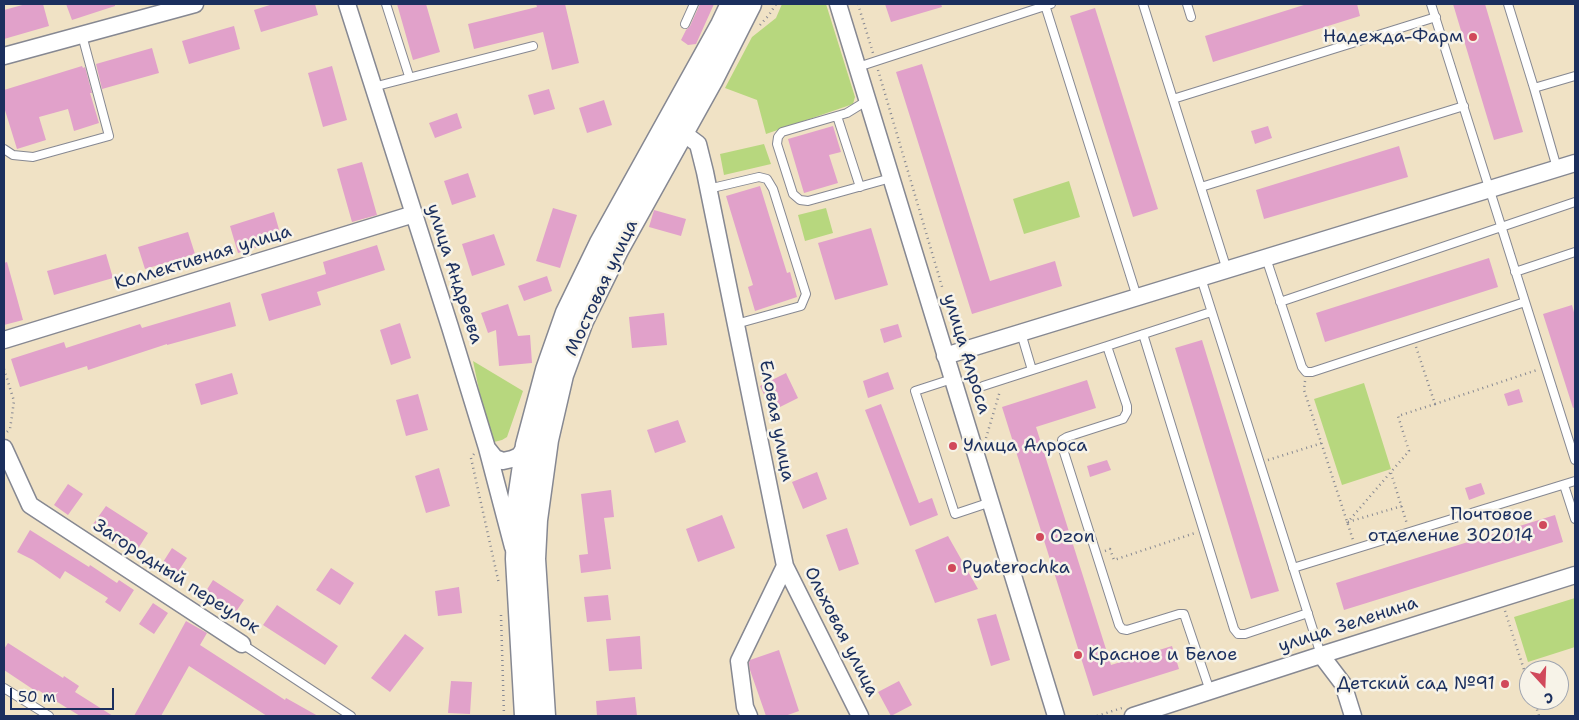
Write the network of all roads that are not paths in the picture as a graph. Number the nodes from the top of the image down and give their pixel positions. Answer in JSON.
{"nodes":[{"id":1,"x":195,"y":4,"type":"edge"},
{"id":2,"x":347,"y":4,"type":"edge"},
{"id":3,"x":386,"y":4,"type":"edge"},
{"id":4,"x":694,"y":4,"type":"edge"},
{"id":5,"x":732,"y":4,"type":"edge"},
{"id":6,"x":750,"y":4,"type":"edge"},
{"id":7,"x":838,"y":4,"type":"edge"},
{"id":8,"x":1048,"y":4,"type":"edge"},
{"id":9,"x":1143,"y":4,"type":"edge"},
{"id":10,"x":1187,"y":4,"type":"edge"},
{"id":11,"x":1432,"y":4,"type":"edge"},
{"id":12,"x":1508,"y":4,"type":"edge"},
{"id":13,"x":1191,"y":17,"type":"dead end"},
{"id":14,"x":1436,"y":17,"type":"junction"},
{"id":15,"x":684,"y":24,"type":"dead end"},
{"id":16,"x":82,"y":35,"type":"junction"},
{"id":17,"x":532,"y":46,"type":"dead end"},
{"id":18,"x":4,"y":56,"type":"edge"},
{"id":19,"x":858,"y":67,"type":"junction"},
{"id":20,"x":409,"y":76,"type":"junction"},
{"id":21,"x":1575,"y":76,"type":"edge"},
{"id":22,"x":372,"y":87,"type":"junction"},
{"id":23,"x":1534,"y":88,"type":"junction"},
{"id":24,"x":1173,"y":99,"type":"junction"},
{"id":25,"x":868,"y":100,"type":"junction"},
{"id":26,"x":1464,"y":106,"type":"junction"},
{"id":27,"x":837,"y":116,"type":"junction"},
{"id":28,"x":682,"y":132,"type":"junction"},
{"id":29,"x":4,"y":150,"type":"edge"},
{"id":30,"x":1575,"y":163,"type":"edge"},
{"id":31,"x":1557,"y":168,"type":"junction"},
{"id":32,"x":891,"y":178,"type":"junction"},
{"id":33,"x":860,"y":186,"type":"junction"},
{"id":34,"x":1201,"y":187,"type":"junction"},
{"id":35,"x":708,"y":188,"type":"junction"},
{"id":36,"x":1490,"y":189,"type":"junction"},
{"id":37,"x":1575,"y":202,"type":"edge"},
{"id":38,"x":414,"y":214,"type":"junction"},
{"id":39,"x":1500,"y":227,"type":"junction"},
{"id":40,"x":1575,"y":252,"type":"edge"},
{"id":41,"x":1266,"y":258,"type":"junction"},
{"id":42,"x":1227,"y":270,"type":"junction"},
{"id":43,"x":1515,"y":272,"type":"junction"},
{"id":44,"x":1201,"y":278,"type":"junction"},
{"id":45,"x":1137,"y":297,"type":"junction"},
{"id":46,"x":1280,"y":302,"type":"junction"},
{"id":47,"x":1525,"y":302,"type":"junction"},
{"id":48,"x":1211,"y":312,"type":"junction"},
{"id":49,"x":736,"y":324,"type":"junction"},
{"id":50,"x":1021,"y":333,"type":"junction"},
{"id":51,"x":1143,"y":334,"type":"junction"},
{"id":52,"x":4,"y":340,"type":"edge"},
{"id":53,"x":1107,"y":346,"type":"junction"},
{"id":54,"x":945,"y":356,"type":"junction"},
{"id":55,"x":1032,"y":370,"type":"junction"},
{"id":56,"x":952,"y":379,"type":"junction"},
{"id":57,"x":983,"y":386,"type":"dead end"},
{"id":58,"x":527,"y":445,"type":"junction"},
{"id":59,"x":4,"y":448,"type":"edge"},
{"id":60,"x":487,"y":448,"type":"junction"},
{"id":61,"x":1575,"y":460,"type":"edge"},
{"id":62,"x":1575,"y":481,"type":"edge"},
{"id":63,"x":1564,"y":485,"type":"junction"},
{"id":64,"x":990,"y":502,"type":"junction"},
{"id":65,"x":1575,"y":519,"type":"edge"},
{"id":66,"x":517,"y":559,"type":"junction"},
{"id":67,"x":785,"y":566,"type":"junction"},
{"id":68,"x":1293,"y":568,"type":"junction"},
{"id":69,"x":1575,"y":574,"type":"edge"},
{"id":70,"x":1308,"y":613,"type":"junction"},
{"id":71,"x":242,"y":644,"type":"joint"},
{"id":72,"x":1321,"y":655,"type":"junction"},
{"id":73,"x":4,"y":688,"type":"edge"},
{"id":74,"x":1210,"y":691,"type":"junction"},
{"id":75,"x":49,"y":716,"type":"edge"},
{"id":76,"x":351,"y":716,"type":"edge"},
{"id":77,"x":526,"y":716,"type":"edge"},
{"id":78,"x":544,"y":716,"type":"edge"},
{"id":79,"x":749,"y":716,"type":"edge"},
{"id":80,"x":860,"y":716,"type":"edge"},
{"id":81,"x":1056,"y":716,"type":"edge"},
{"id":82,"x":1133,"y":716,"type":"edge"},
{"id":83,"x":1353,"y":716,"type":"edge"}],
"edges":[{"from":1,"to":16,"type":"street"},
{"from":2,"to":22,"type":"street","name":"улица Андреева"},
{"from":3,"to":20,"type":"lane"},
{"from":4,"to":15,"type":"lane"},
{"from":5,"to":58,"type":"main road","name":"Мостовая улица"},
{"from":6,"to":28,"type":"main road","name":"Мостовая улица"},
{"from":7,"to":19,"type":"street","name":"улица Алроса"},
{"from":8,"to":19,"type":"lane"},
{"from":8,"to":45,"type":"lane"},
{"from":9,"to":24,"type":"lane"},
{"from":10,"to":13,"type":"lane"},
{"from":11,"to":14,"type":"lane"},
{"from":12,"to":23,"type":"lane"},
{"from":14,"to":24,"type":"lane"},
{"from":14,"to":26,"type":"lane"},
{"from":16,"to":18,"type":"street"},
{"from":16,"to":29,"type":"lane"},
{"from":17,"to":20,"type":"lane"},
{"from":19,"to":25,"type":"street","name":"улица Алроса"},
{"from":20,"to":22,"type":"lane"},
{"from":21,"to":23,"type":"lane"},
{"from":22,"to":38,"type":"street","name":"улица Андреева"},
{"from":23,"to":31,"type":"lane"},
{"from":24,"to":34,"type":"lane"},
{"from":25,"to":27,"type":"lane"},
{"from":25,"to":32,"type":"street","name":"улица Алроса"},
{"from":26,"to":34,"type":"lane"},
{"from":26,"to":36,"type":"lane"},
{"from":27,"to":33,"type":"lane"},
{"from":27,"to":33,"type":"lane"},
{"from":28,"to":35,"type":"street","name":"Еловая улица"},
{"from":28,"to":78,"type":"main road","name":"Мостовая улица"},
{"from":30,"to":31,"type":"street"},
{"from":31,"to":36,"type":"street"},
{"from":32,"to":33,"type":"lane"},
{"from":32,"to":54,"type":"street","name":"улица Алроса"},
{"from":34,"to":42,"type":"lane"},
{"from":35,"to":49,"type":"street","name":"Еловая улица"},
{"from":35,"to":49,"type":"lane"},
{"from":36,"to":39,"type":"lane"},
{"from":36,"to":41,"type":"street"},
{"from":37,"to":39,"type":"lane"},
{"from":38,"to":52,"type":"street","name":"Коллективная улица"},
{"from":38,"to":60,"type":"street","name":"улица Андреева"},
{"from":39,"to":43,"type":"lane"},
{"from":39,"to":46,"type":"lane"},
{"from":40,"to":43,"type":"lane"},
{"from":41,"to":42,"type":"street"},
{"from":41,"to":46,"type":"lane"},
{"from":42,"to":44,"type":"street"},
{"from":43,"to":47,"type":"lane"},
{"from":44,"to":45,"type":"street"},
{"from":44,"to":48,"type":"lane"},
{"from":45,"to":50,"type":"street"},
{"from":46,"to":47,"type":"lane"},
{"from":47,"to":61,"type":"lane"},
{"from":48,"to":51,"type":"lane"},
{"from":48,"to":68,"type":"lane"},
{"from":49,"to":67,"type":"street","name":"Еловая улица"},
{"from":50,"to":54,"type":"street"},
{"from":50,"to":55,"type":"lane"},
{"from":51,"to":53,"type":"lane"},
{"from":51,"to":70,"type":"lane"},
{"from":53,"to":55,"type":"lane"},
{"from":53,"to":74,"type":"lane"},
{"from":54,"to":56,"type":"street","name":"улица Алроса"},
{"from":55,"to":57,"type":"lane"},
{"from":56,"to":64,"type":"street","name":"улица Алроса"},
{"from":56,"to":64,"type":"lane"},
{"from":58,"to":60,"type":"street"},
{"from":58,"to":66,"type":"main road","name":"Мостовая улица"},
{"from":59,"to":71,"type":"street","name":"Загородный переулок"},
{"from":60,"to":66,"type":"street","name":"улица Андреева"},
{"from":62,"to":63,"type":"lane"},
{"from":63,"to":65,"type":"lane"},
{"from":63,"to":68,"type":"lane"},
{"from":64,"to":81,"type":"street","name":"улица Алроса"},
{"from":66,"to":77,"type":"main road","name":"Мостовая улица"},
{"from":67,"to":79,"type":"street"},
{"from":67,"to":80,"type":"street","name":"Ольховая улица"},
{"from":68,"to":70,"type":"lane"},
{"from":69,"to":72,"type":"street","name":"улица Зеленина"},
{"from":70,"to":72,"type":"lane"},
{"from":71,"to":76,"type":"lane","name":"Загородный переулок"},
{"from":72,"to":74,"type":"street","name":"улица Зеленина"},
{"from":72,"to":83,"type":"street"},
{"from":73,"to":75,"type":"lane"},
{"from":74,"to":82,"type":"street","name":"улица Зеленина"}]}
